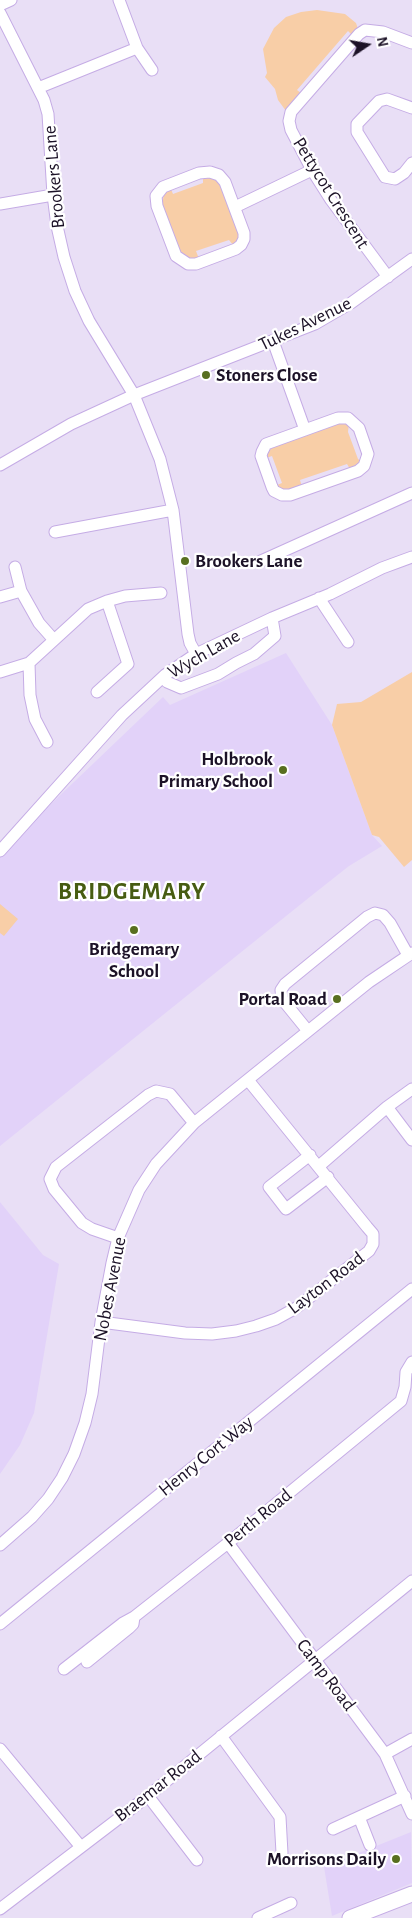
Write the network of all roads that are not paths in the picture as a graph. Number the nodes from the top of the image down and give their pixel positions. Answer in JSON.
{"nodes":[{"id":1,"x":11,"y":0,"type":"edge"},
{"id":2,"x":119,"y":0,"type":"edge"},
{"id":3,"x":0,"y":5,"type":"edge"},
{"id":4,"x":0,"y":13,"type":"edge"},
{"id":5,"x":412,"y":43,"type":"edge"},
{"id":6,"x":137,"y":48,"type":"junction"},
{"id":7,"x":152,"y":70,"type":"dead end"},
{"id":8,"x":38,"y":88,"type":"junction"},
{"id":9,"x":412,"y":108,"type":"edge"},
{"id":10,"x":412,"y":163,"type":"edge"},
{"id":11,"x":312,"y":170,"type":"junction"},
{"id":12,"x":53,"y":195,"type":"junction"},
{"id":13,"x":0,"y":204,"type":"edge"},
{"id":14,"x":235,"y":207,"type":"junction"},
{"id":15,"x":412,"y":259,"type":"edge"},
{"id":16,"x":388,"y":277,"type":"junction"},
{"id":17,"x":273,"y":341,"type":"junction"},
{"id":18,"x":134,"y":395,"type":"junction"},
{"id":19,"x":305,"y":430,"type":"junction"},
{"id":20,"x":0,"y":465,"type":"edge"},
{"id":21,"x":412,"y":493,"type":"edge"},
{"id":22,"x":173,"y":510,"type":"junction"},
{"id":23,"x":55,"y":532,"type":"dead end"},
{"id":24,"x":411,"y":559,"type":"edge"},
{"id":25,"x":261,"y":561,"type":"dead end"},
{"id":26,"x":16,"y":567,"type":"dead end"},
{"id":27,"x":21,"y":591,"type":"junction"},
{"id":28,"x":161,"y":593,"type":"dead end"},
{"id":29,"x":0,"y":597,"type":"edge"},
{"id":30,"x":319,"y":598,"type":"junction"},
{"id":31,"x":108,"y":601,"type":"junction"},
{"id":32,"x":272,"y":618,"type":"junction"},
{"id":33,"x":54,"y":640,"type":"junction"},
{"id":34,"x":348,"y":642,"type":"dead end"},
{"id":35,"x":196,"y":654,"type":"junction"},
{"id":36,"x":29,"y":663,"type":"junction"},
{"id":37,"x":0,"y":672,"type":"edge"},
{"id":38,"x":164,"y":675,"type":"junction"},
{"id":39,"x":97,"y":692,"type":"dead end"},
{"id":40,"x":47,"y":742,"type":"dead end"},
{"id":41,"x":0,"y":851,"type":"edge"},
{"id":42,"x":410,"y":954,"type":"edge"},
{"id":43,"x":308,"y":1031,"type":"junction"},
{"id":44,"x":248,"y":1080,"type":"junction"},
{"id":45,"x":412,"y":1089,"type":"edge"},
{"id":46,"x":388,"y":1107,"type":"junction"},
{"id":47,"x":194,"y":1123,"type":"junction"},
{"id":48,"x":412,"y":1140,"type":"edge"},
{"id":49,"x":310,"y":1155,"type":"junction"},
{"id":50,"x":319,"y":1166,"type":"junction"},
{"id":51,"x":328,"y":1177,"type":"junction"},
{"id":52,"x":118,"y":1238,"type":"junction"},
{"id":53,"x":412,"y":1289,"type":"edge"},
{"id":54,"x":101,"y":1322,"type":"junction"},
{"id":55,"x":412,"y":1362,"type":"edge"},
{"id":56,"x":228,"y":1543,"type":"junction"},
{"id":57,"x":0,"y":1545,"type":"edge"},
{"id":58,"x":412,"y":1581,"type":"edge"},
{"id":59,"x":134,"y":1617,"type":"junction"},
{"id":60,"x":0,"y":1624,"type":"edge"},
{"id":61,"x":315,"y":1661,"type":"junction"},
{"id":62,"x":87,"y":1662,"type":"dead end"},
{"id":63,"x":64,"y":1669,"type":"dead end"},
{"id":64,"x":221,"y":1736,"type":"junction"},
{"id":65,"x":412,"y":1739,"type":"edge"},
{"id":66,"x":0,"y":1749,"type":"edge"},
{"id":67,"x":385,"y":1754,"type":"junction"},
{"id":68,"x":148,"y":1796,"type":"junction"},
{"id":69,"x":405,"y":1796,"type":"junction"},
{"id":70,"x":412,"y":1814,"type":"edge"},
{"id":71,"x":359,"y":1817,"type":"junction"},
{"id":72,"x":333,"y":1829,"type":"dead end"},
{"id":73,"x":370,"y":1845,"type":"dead end"},
{"id":74,"x":81,"y":1847,"type":"junction"},
{"id":75,"x":282,"y":1853,"type":"dead end"},
{"id":76,"x":197,"y":1860,"type":"dead end"},
{"id":77,"x":412,"y":1894,"type":"edge"},
{"id":78,"x":291,"y":1903,"type":"dead end"},
{"id":79,"x":1,"y":1908,"type":"edge"},
{"id":80,"x":258,"y":1918,"type":"edge"},
{"id":81,"x":350,"y":1918,"type":"edge"}],
"edges":[{"from":1,"to":3,"type":"street"},
{"from":2,"to":6,"type":"street"},
{"from":4,"to":8,"type":"street","name":"Brookers Lane"},
{"from":5,"to":11,"type":"street","name":"Pettycot Crescent"},
{"from":6,"to":7,"type":"street"},
{"from":6,"to":8,"type":"street"},
{"from":8,"to":12,"type":"street","name":"Brookers Lane"},
{"from":9,"to":10,"type":"street"},
{"from":11,"to":14,"type":"street"},
{"from":11,"to":16,"type":"street","name":"Pettycot Crescent"},
{"from":12,"to":13,"type":"street"},
{"from":12,"to":18,"type":"street","name":"Brookers Lane"},
{"from":14,"to":14,"type":"street"},
{"from":15,"to":16,"type":"street","name":"Tukes Avenue"},
{"from":16,"to":17,"type":"street","name":"Tukes Avenue"},
{"from":17,"to":18,"type":"street","name":"Tukes Avenue"},
{"from":17,"to":19,"type":"street"},
{"from":18,"to":20,"type":"street","name":"Tukes Avenue"},
{"from":18,"to":22,"type":"street","name":"Brookers Lane"},
{"from":19,"to":19,"type":"street"},
{"from":21,"to":25,"type":"street"},
{"from":22,"to":23,"type":"street"},
{"from":22,"to":35,"type":"street","name":"Brookers Lane"},
{"from":24,"to":30,"type":"street","name":"Wych Lane"},
{"from":26,"to":27,"type":"street"},
{"from":27,"to":29,"type":"street"},
{"from":27,"to":33,"type":"street"},
{"from":28,"to":31,"type":"street"},
{"from":30,"to":32,"type":"street","name":"Wych Lane"},
{"from":30,"to":34,"type":"street"},
{"from":31,"to":33,"type":"street"},
{"from":31,"to":39,"type":"street"},
{"from":32,"to":35,"type":"street","name":"Wych Lane"},
{"from":32,"to":38,"type":"street"},
{"from":33,"to":36,"type":"street"},
{"from":35,"to":38,"type":"street","name":"Wych Lane"},
{"from":36,"to":37,"type":"street"},
{"from":36,"to":40,"type":"street"},
{"from":38,"to":41,"type":"street","name":"Wych Lane"},
{"from":42,"to":43,"type":"street","name":"Nobes Avenue"},
{"from":42,"to":43,"type":"street"},
{"from":43,"to":44,"type":"street","name":"Nobes Avenue"},
{"from":44,"to":47,"type":"street","name":"Nobes Avenue"},
{"from":44,"to":49,"type":"street","name":"Layton Road"},
{"from":45,"to":46,"type":"street"},
{"from":46,"to":48,"type":"street"},
{"from":46,"to":50,"type":"street"},
{"from":47,"to":52,"type":"street","name":"Nobes Avenue"},
{"from":47,"to":52,"type":"street"},
{"from":49,"to":50,"type":"street","name":"Layton Road"},
{"from":49,"to":51,"type":"street"},
{"from":50,"to":51,"type":"street","name":"Layton Road"},
{"from":51,"to":54,"type":"street","name":"Layton Road"},
{"from":52,"to":54,"type":"street","name":"Nobes Avenue"},
{"from":53,"to":60,"type":"street","name":"Henry Cort Way"},
{"from":54,"to":57,"type":"street","name":"Nobes Avenue"},
{"from":55,"to":56,"type":"street","name":"Perth Road"},
{"from":56,"to":59,"type":"street","name":"Perth Road"},
{"from":56,"to":61,"type":"street","name":"Camp Road"},
{"from":58,"to":61,"type":"street","name":"Braemar Road"},
{"from":59,"to":62,"type":"street","name":"Perth Road"},
{"from":59,"to":63,"type":"street"},
{"from":61,"to":64,"type":"street","name":"Braemar Road"},
{"from":61,"to":67,"type":"street","name":"Camp Road"},
{"from":64,"to":68,"type":"street","name":"Braemar Road"},
{"from":64,"to":75,"type":"street"},
{"from":65,"to":67,"type":"street"},
{"from":66,"to":74,"type":"street"},
{"from":67,"to":69,"type":"street","name":"Camp Road"},
{"from":68,"to":74,"type":"street","name":"Braemar Road"},
{"from":68,"to":76,"type":"street"},
{"from":69,"to":70,"type":"street","name":"Camp Road"},
{"from":69,"to":71,"type":"street"},
{"from":71,"to":72,"type":"street"},
{"from":71,"to":73,"type":"street"},
{"from":74,"to":79,"type":"street","name":"Braemar Road"},
{"from":77,"to":81,"type":"main road"},
{"from":78,"to":80,"type":"street"}]}
